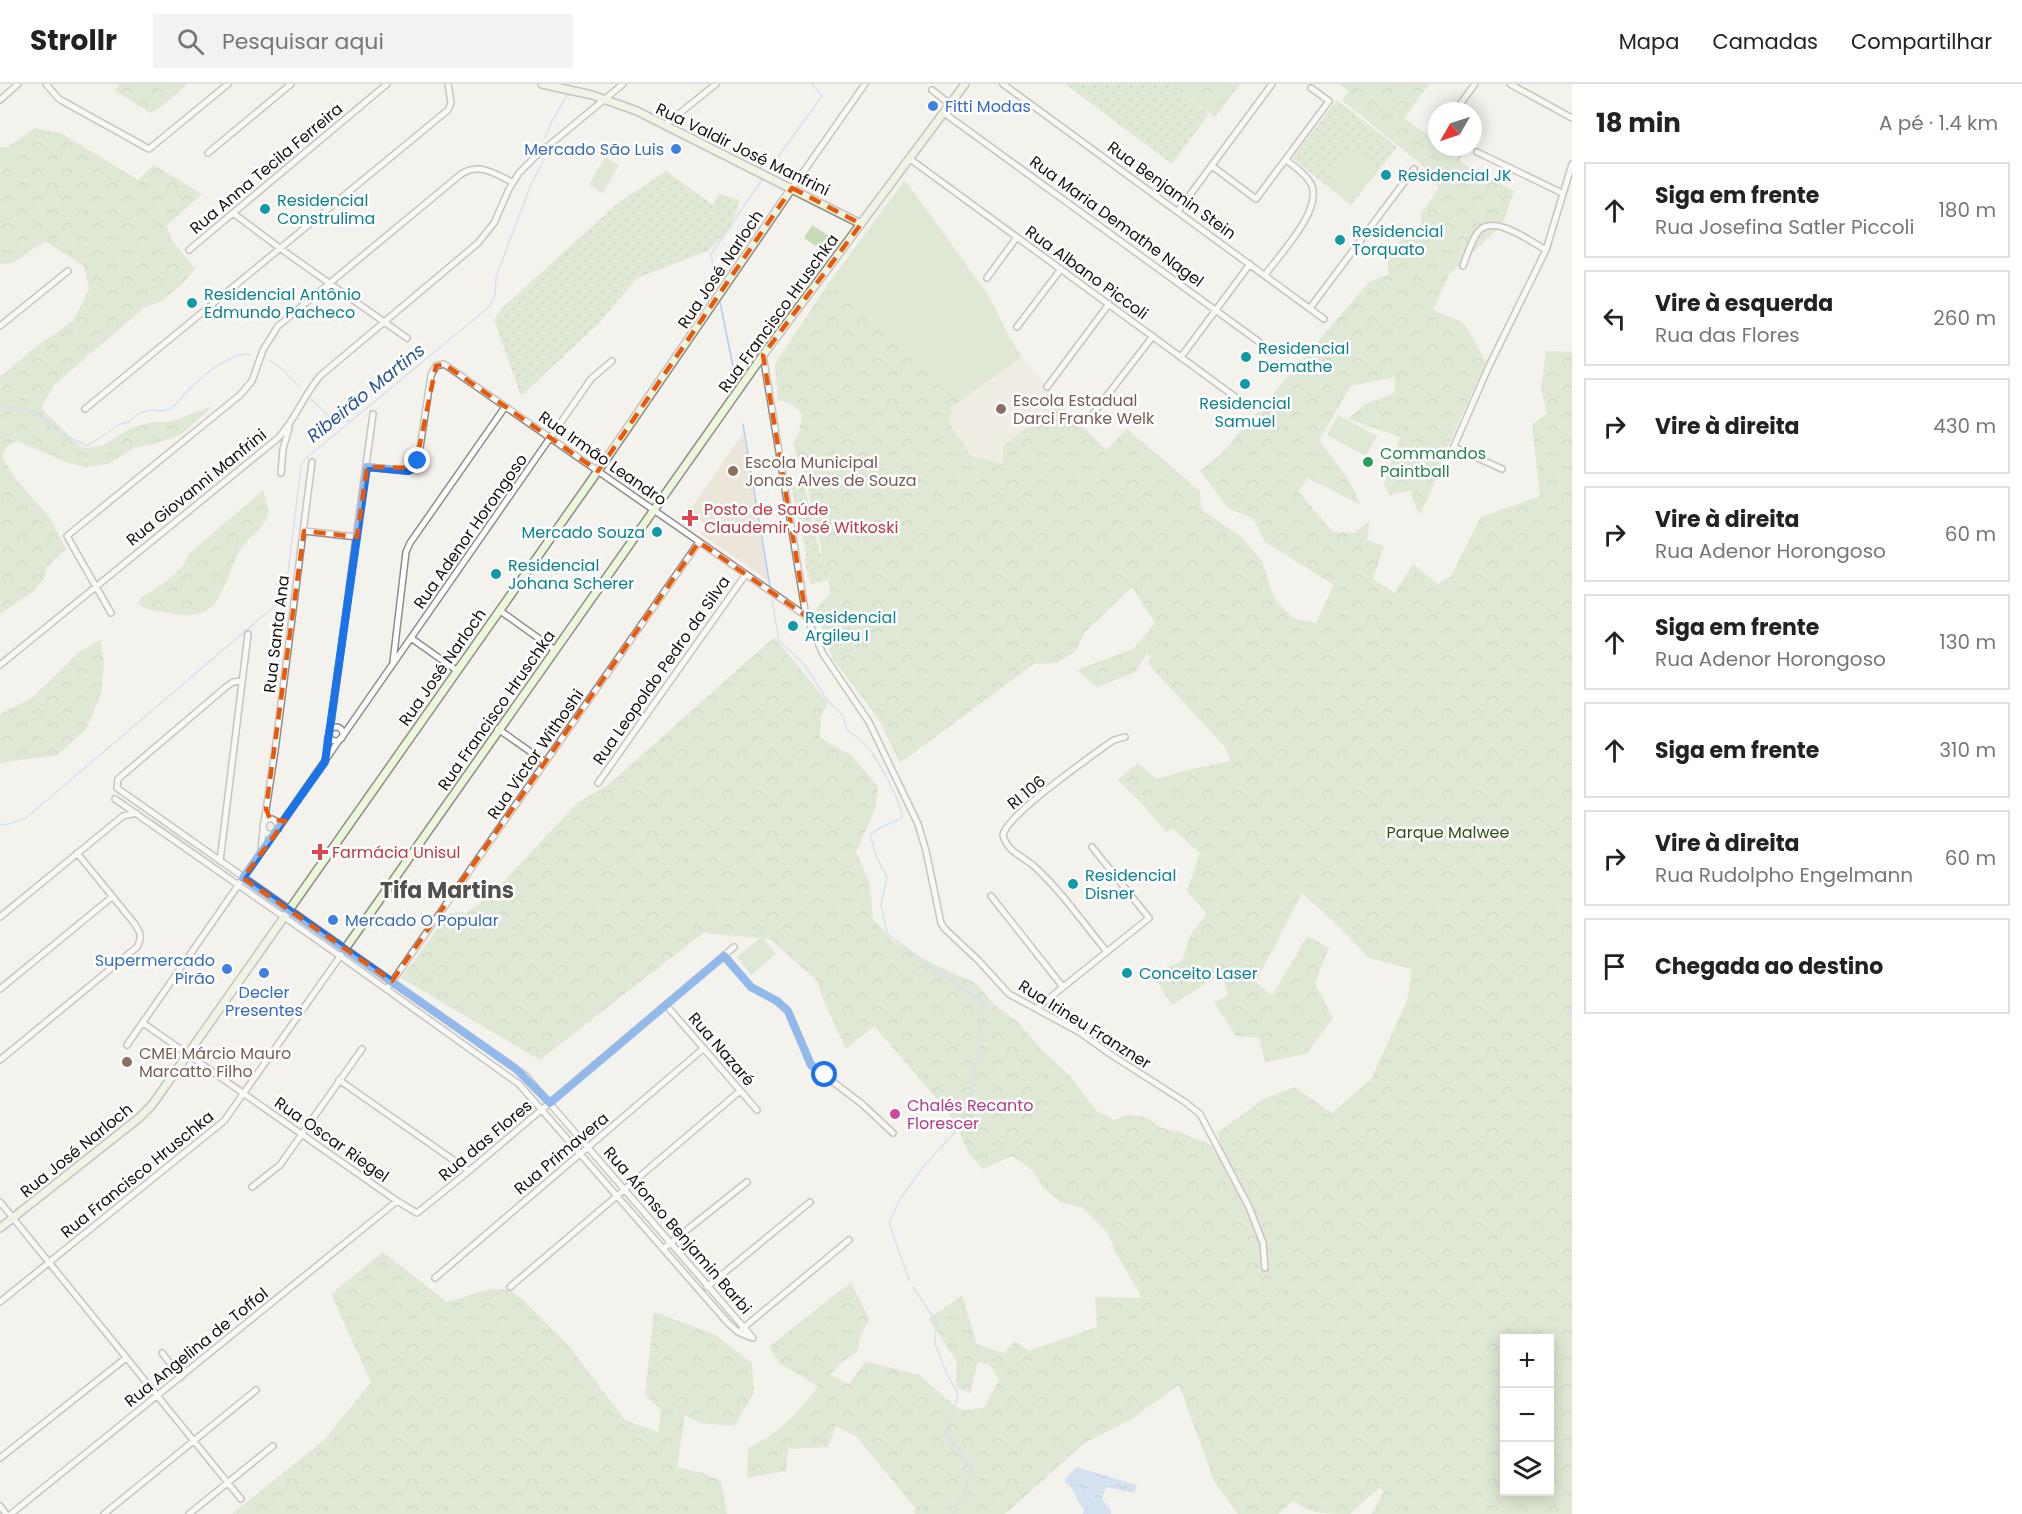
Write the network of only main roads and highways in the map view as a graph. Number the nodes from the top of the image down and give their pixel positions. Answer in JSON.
{"nodes":[{"id":1,"x":542,"y":84,"type":"edge"},
{"id":2,"x":965,"y":84,"type":"edge"},
{"id":3,"x":558,"y":86,"type":"edge"},
{"id":4,"x":792,"y":188,"type":"junction"},
{"id":5,"x":861,"y":224,"type":"junction"},
{"id":6,"x":345,"y":949,"type":"road end"},
{"id":7,"x":0,"y":1228,"type":"edge"}],
"edges":[{"from":1,"to":3,"type":"main road","name":"Rua Valdir José Manfrini"},
{"from":2,"to":5,"type":"main road","name":"Rua Francisco Hruschka"},
{"from":3,"to":4,"type":"main road","name":"Rua Valdir José Manfrini"},
{"from":4,"to":5,"type":"main road","name":"Rua Valdir José Manfrini"},
{"from":4,"to":7,"type":"main road","name":"Rua José Narloch"},
{"from":5,"to":6,"type":"main road","name":"Rua Francisco Hruschka"}]}
